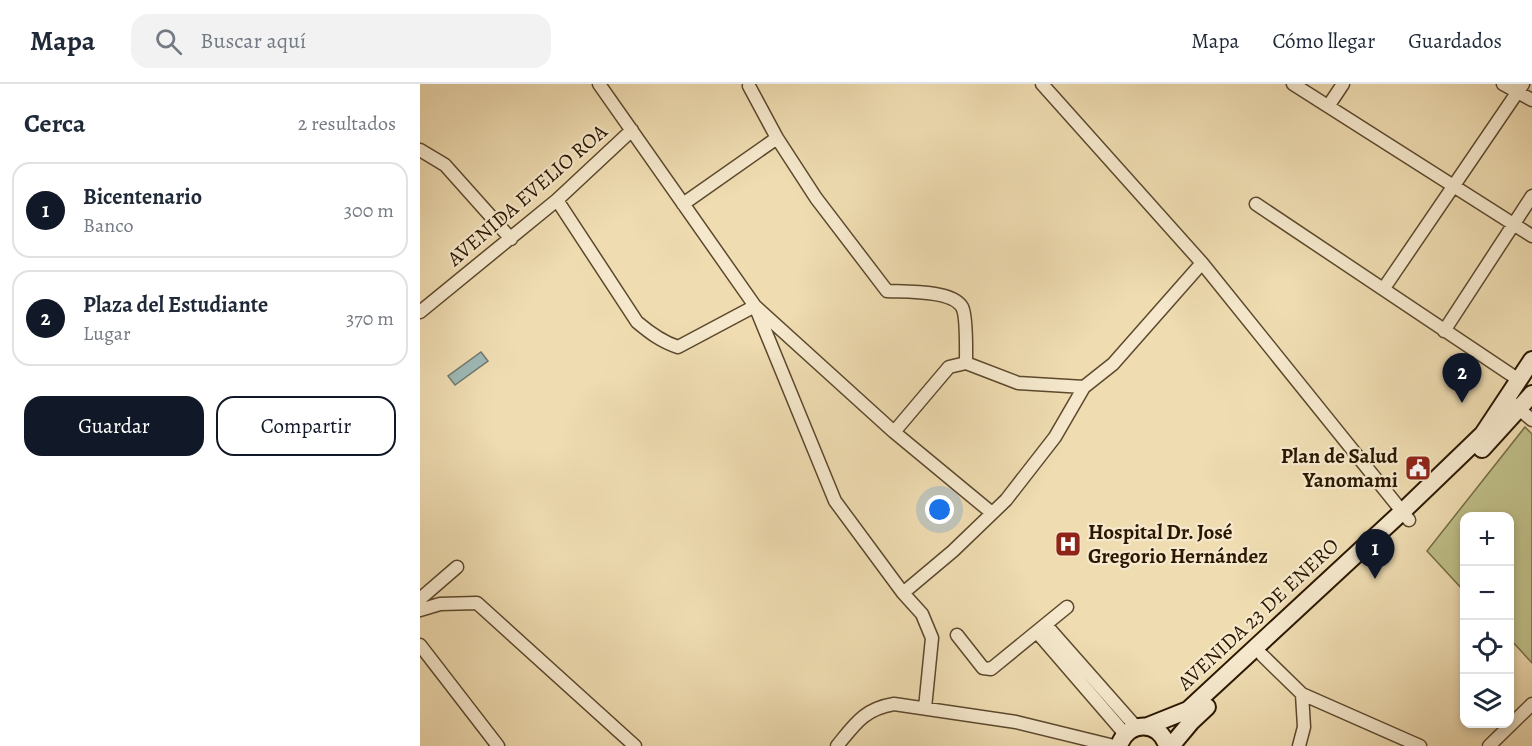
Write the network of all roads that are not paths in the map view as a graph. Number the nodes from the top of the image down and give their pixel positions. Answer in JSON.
{"nodes":[{"id":1,"x":599,"y":84,"type":"edge"},
{"id":2,"x":1042,"y":84,"type":"edge"},
{"id":3,"x":1293,"y":84,"type":"edge"},
{"id":4,"x":1343,"y":84,"type":"edge"},
{"id":5,"x":1503,"y":84,"type":"edge"},
{"id":6,"x":749,"y":86,"type":"dead end"},
{"id":7,"x":1520,"y":88,"type":"edge"},
{"id":8,"x":1532,"y":100,"type":"edge"},
{"id":9,"x":1329,"y":105,"type":"junction"},
{"id":10,"x":632,"y":130,"type":"junction"},
{"id":11,"x":777,"y":138,"type":"junction"},
{"id":12,"x":420,"y":150,"type":"edge"},
{"id":13,"x":1452,"y":186,"type":"junction"},
{"id":14,"x":1532,"y":196,"type":"edge"},
{"id":15,"x":557,"y":200,"type":"junction"},
{"id":16,"x":683,"y":204,"type":"junction"},
{"id":17,"x":1256,"y":204,"type":"dead end"},
{"id":18,"x":1515,"y":224,"type":"junction"},
{"id":19,"x":1532,"y":236,"type":"edge"},
{"id":20,"x":511,"y":239,"type":"junction"},
{"id":21,"x":1202,"y":262,"type":"junction"},
{"id":22,"x":1384,"y":288,"type":"junction"},
{"id":23,"x":755,"y":306,"type":"junction"},
{"id":24,"x":420,"y":312,"type":"edge"},
{"id":25,"x":1444,"y":331,"type":"junction"},
{"id":26,"x":1532,"y":360,"type":"edge"},
{"id":27,"x":966,"y":363,"type":"junction"},
{"id":28,"x":1519,"y":380,"type":"junction"},
{"id":29,"x":1084,"y":387,"type":"junction"},
{"id":30,"x":1532,"y":393,"type":"edge"},
{"id":31,"x":1513,"y":404,"type":"junction"},
{"id":32,"x":1532,"y":420,"type":"edge"},
{"id":33,"x":894,"y":432,"type":"junction"},
{"id":34,"x":992,"y":513,"type":"junction"},
{"id":35,"x":1406,"y":516,"type":"junction"},
{"id":36,"x":458,"y":567,"type":"dead end"},
{"id":37,"x":903,"y":592,"type":"junction"},
{"id":38,"x":420,"y":599,"type":"edge"},
{"id":39,"x":1067,"y":608,"type":"dead end"},
{"id":40,"x":420,"y":610,"type":"edge"},
{"id":41,"x":1042,"y":628,"type":"junction"},
{"id":42,"x":957,"y":635,"type":"dead end"},
{"id":43,"x":420,"y":645,"type":"edge"},
{"id":44,"x":1262,"y":655,"type":"junction"},
{"id":45,"x":1302,"y":694,"type":"junction"},
{"id":46,"x":1532,"y":704,"type":"edge"},
{"id":47,"x":925,"y":708,"type":"junction"},
{"id":48,"x":1128,"y":736,"type":"edge"},
{"id":49,"x":498,"y":746,"type":"edge"},
{"id":50,"x":635,"y":746,"type":"edge"},
{"id":51,"x":837,"y":746,"type":"edge"},
{"id":52,"x":1167,"y":746,"type":"edge"},
{"id":53,"x":1172,"y":746,"type":"edge"},
{"id":54,"x":1299,"y":746,"type":"edge"},
{"id":55,"x":1420,"y":746,"type":"edge"},
{"id":56,"x":1489,"y":746,"type":"edge"}],
"edges":[{"from":1,"to":10,"type":"street"},
{"from":2,"to":21,"type":"street"},
{"from":3,"to":9,"type":"street"},
{"from":4,"to":9,"type":"street"},
{"from":5,"to":7,"type":"street"},
{"from":6,"to":11,"type":"street"},
{"from":7,"to":8,"type":"street"},
{"from":7,"to":13,"type":"street"},
{"from":9,"to":13,"type":"street"},
{"from":10,"to":15,"type":"street","name":"AVENIDA EVELIO ROA"},
{"from":10,"to":16,"type":"street"},
{"from":11,"to":16,"type":"street"},
{"from":11,"to":27,"type":"street"},
{"from":12,"to":20,"type":"street"},
{"from":13,"to":18,"type":"street"},
{"from":13,"to":22,"type":"street"},
{"from":14,"to":18,"type":"street"},
{"from":15,"to":20,"type":"street","name":"AVENIDA EVELIO ROA"},
{"from":15,"to":23,"type":"street"},
{"from":16,"to":23,"type":"street"},
{"from":17,"to":22,"type":"street"},
{"from":18,"to":19,"type":"street"},
{"from":18,"to":25,"type":"street"},
{"from":20,"to":24,"type":"street","name":"AVENIDA EVELIO ROA"},
{"from":21,"to":29,"type":"street"},
{"from":21,"to":35,"type":"street"},
{"from":22,"to":25,"type":"street"},
{"from":23,"to":33,"type":"street"},
{"from":23,"to":37,"type":"street"},
{"from":25,"to":28,"type":"street"},
{"from":26,"to":28,"type":"main road","name":"AVENIDA 23 DE ENERO"},
{"from":27,"to":29,"type":"street"},
{"from":27,"to":33,"type":"street"},
{"from":28,"to":31,"type":"main road","name":"AVENIDA 23 DE ENERO"},
{"from":29,"to":34,"type":"street"},
{"from":30,"to":31,"type":"main road","name":"AVENIDA 23 DE ENERO"},
{"from":31,"to":32,"type":"street"},
{"from":31,"to":35,"type":"main road","name":"AVENIDA 23 DE ENERO"},
{"from":33,"to":34,"type":"street"},
{"from":34,"to":37,"type":"street"},
{"from":35,"to":44,"type":"main road","name":"AVENIDA 23 DE ENERO"},
{"from":35,"to":48,"type":"main road","name":"AVENIDA 23 DE ENERO"},
{"from":36,"to":38,"type":"street"},
{"from":37,"to":47,"type":"street"},
{"from":39,"to":41,"type":"street"},
{"from":40,"to":50,"type":"street"},
{"from":41,"to":42,"type":"street"},
{"from":41,"to":48,"type":"street"},
{"from":43,"to":49,"type":"street"},
{"from":44,"to":45,"type":"street"},
{"from":44,"to":53,"type":"main road","name":"AVENIDA 23 DE ENERO"},
{"from":45,"to":54,"type":"street"},
{"from":45,"to":55,"type":"street"},
{"from":46,"to":56,"type":"street"},
{"from":47,"to":48,"type":"street"},
{"from":47,"to":51,"type":"street"},
{"from":48,"to":52,"type":"main road"}]}
